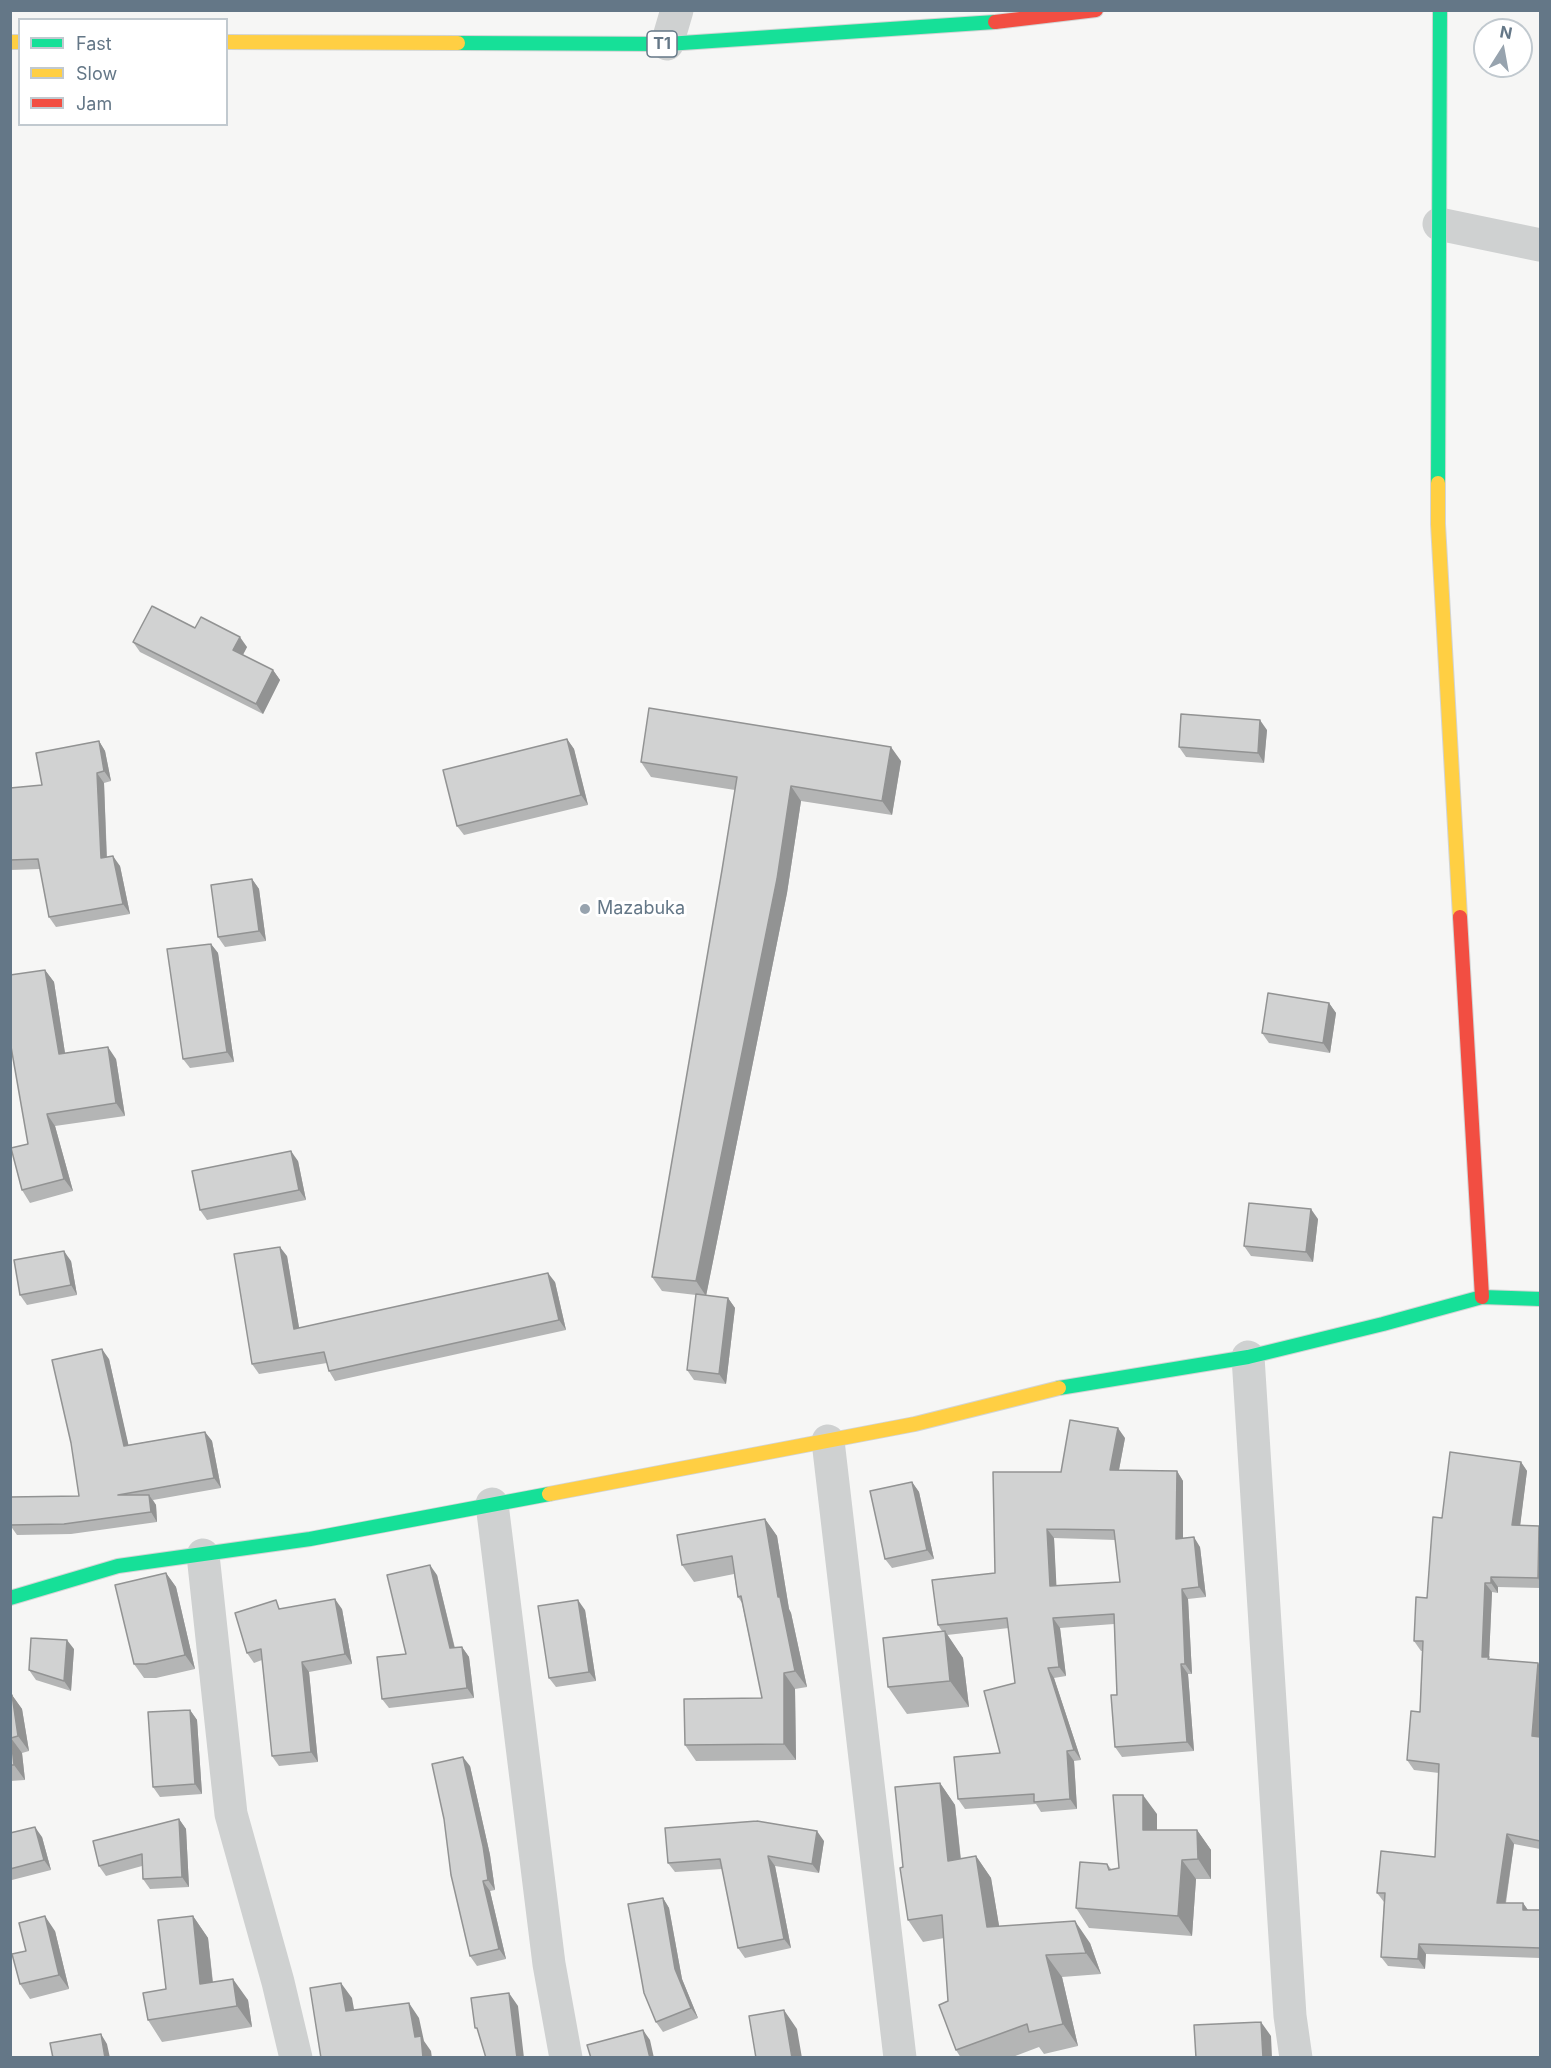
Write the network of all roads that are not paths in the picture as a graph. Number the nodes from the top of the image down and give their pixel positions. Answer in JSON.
{"nodes":[{"id":1,"x":677,"y":10,"type":"edge"},
{"id":2,"x":1096,"y":10,"type":"edge"},
{"id":3,"x":1440,"y":10,"type":"edge"},
{"id":4,"x":228,"y":42,"type":"edge"},
{"id":5,"x":667,"y":44,"type":"junction"},
{"id":6,"x":1439,"y":224,"type":"junction"},
{"id":7,"x":1540,"y":245,"type":"edge"},
{"id":8,"x":1482,"y":1297,"type":"junction"},
{"id":9,"x":1540,"y":1299,"type":"edge"},
{"id":10,"x":1248,"y":1357,"type":"junction"},
{"id":11,"x":828,"y":1441,"type":"junction"},
{"id":12,"x":492,"y":1504,"type":"junction"},
{"id":13,"x":203,"y":1555,"type":"junction"},
{"id":14,"x":10,"y":1598,"type":"edge"},
{"id":15,"x":296,"y":2058,"type":"edge"},
{"id":16,"x":566,"y":2058,"type":"edge"},
{"id":17,"x":900,"y":2058,"type":"edge"},
{"id":18,"x":1296,"y":2058,"type":"edge"}],
"edges":[{"from":1,"to":5,"type":"street"},
{"from":2,"to":5,"type":"main road","number":"T1"},
{"from":3,"to":6,"type":"main road"},
{"from":4,"to":5,"type":"main road","number":"T1"},
{"from":6,"to":7,"type":"street"},
{"from":6,"to":8,"type":"main road"},
{"from":8,"to":9,"type":"main road"},
{"from":8,"to":10,"type":"main road"},
{"from":10,"to":11,"type":"main road"},
{"from":10,"to":18,"type":"street"},
{"from":11,"to":12,"type":"main road"},
{"from":11,"to":17,"type":"street"},
{"from":12,"to":13,"type":"main road"},
{"from":12,"to":16,"type":"street"},
{"from":13,"to":14,"type":"main road"},
{"from":13,"to":15,"type":"street"}]}
